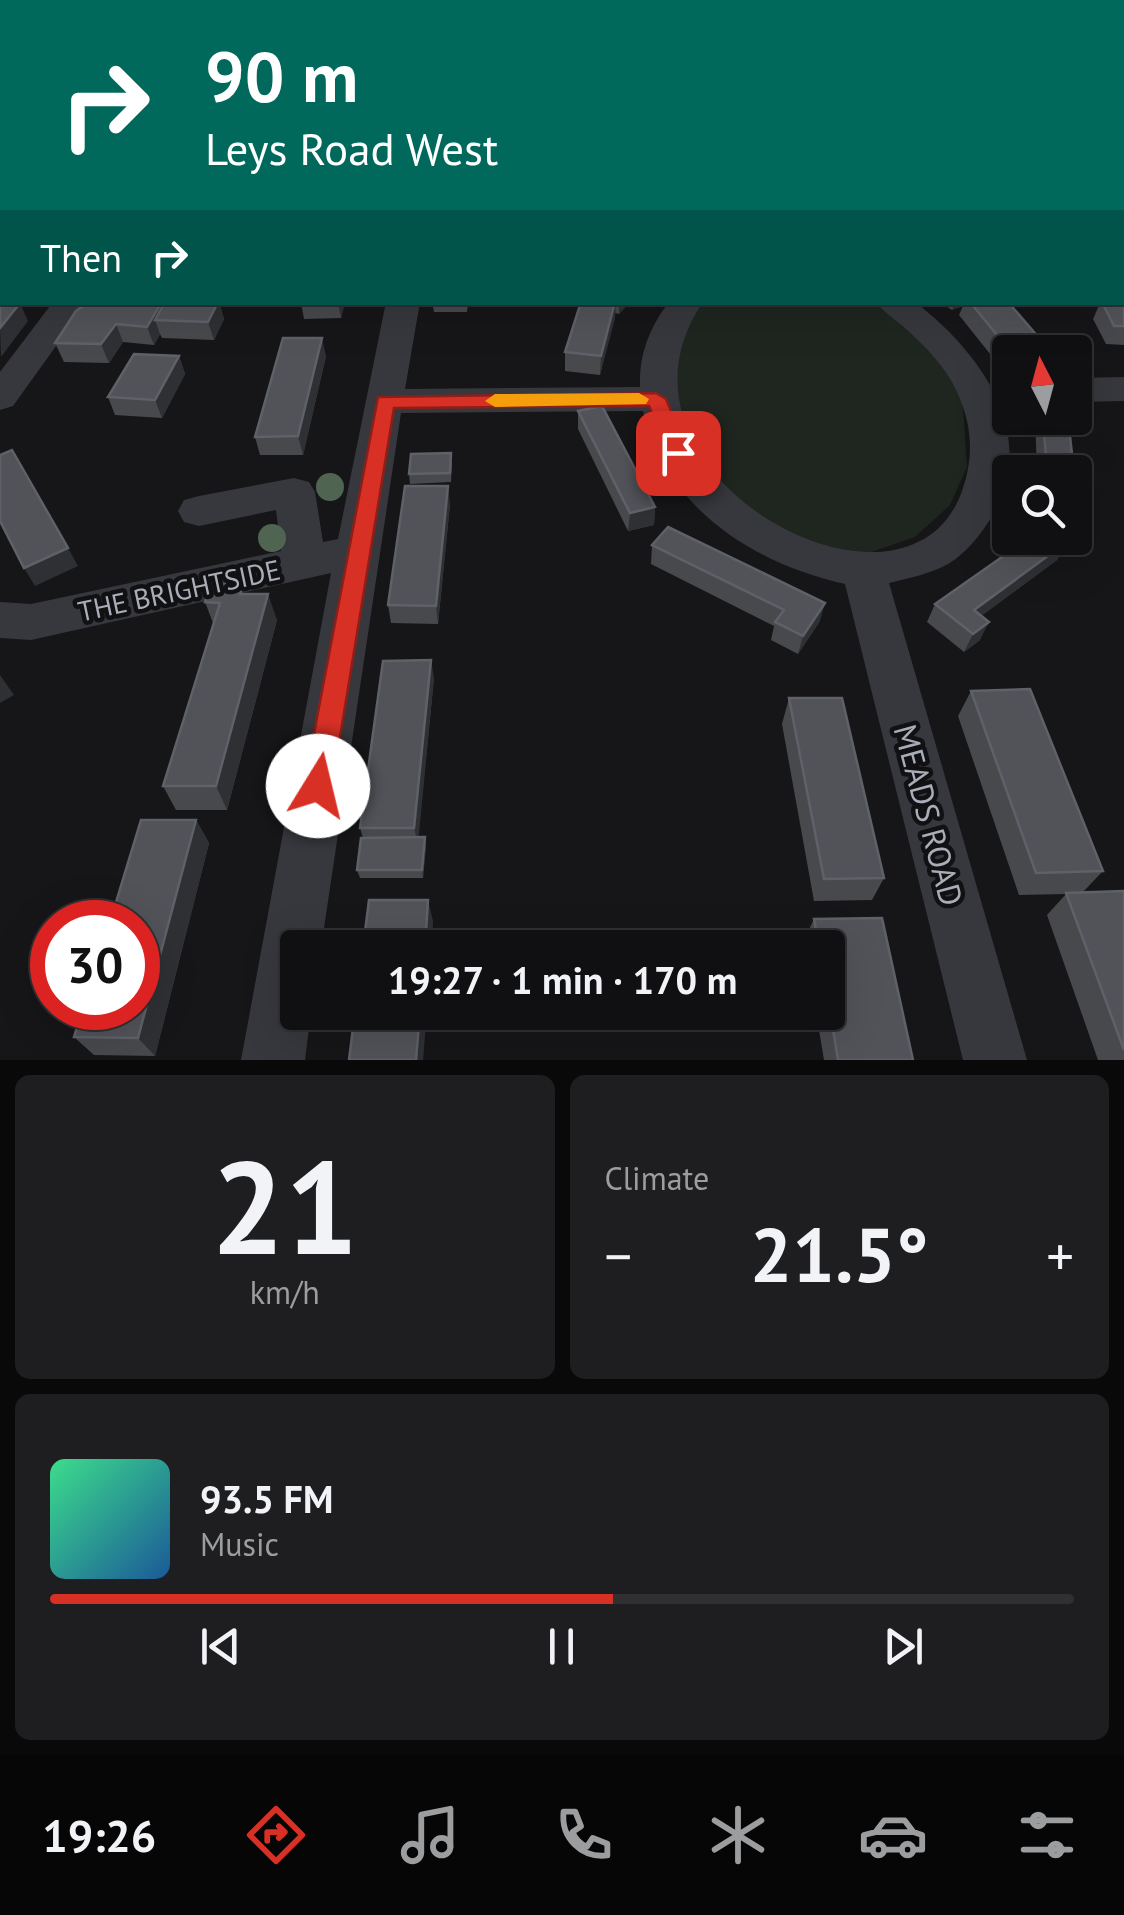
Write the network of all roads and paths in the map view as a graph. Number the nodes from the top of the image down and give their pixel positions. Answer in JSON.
{"nodes":[{"id":1,"x":69,"y":305,"type":"edge"},
{"id":2,"x":402,"y":305,"type":"edge"},
{"id":3,"x":685,"y":305,"type":"edge"},
{"id":4,"x":898,"y":305,"type":"edge"},
{"id":5,"x":1124,"y":388,"type":"edge"},
{"id":6,"x":992,"y":389,"type":"edge"},
{"id":7,"x":1092,"y":389,"type":"edge"},
{"id":8,"x":992,"y":396,"type":"edge"},
{"id":9,"x":0,"y":398,"type":"edge"},
{"id":10,"x":656,"y":399,"type":"junction"},
{"id":11,"x":385,"y":402,"type":"junction"},
{"id":12,"x":199,"y":512,"type":"dead end"},
{"id":13,"x":357,"y":551,"type":"junction"},
{"id":14,"x":304,"y":562,"type":"junction"},
{"id":15,"x":863,"y":569,"type":"junction"},
{"id":16,"x":0,"y":620,"type":"edge"},
{"id":17,"x":273,"y":1060,"type":"edge"},
{"id":18,"x":995,"y":1060,"type":"edge"}],
"edges":[{"from":1,"to":9,"type":"street"},
{"from":2,"to":11,"type":"street"},
{"from":3,"to":10,"type":"street"},
{"from":4,"to":6,"type":"street"},
{"from":5,"to":7,"type":"street"},
{"from":8,"to":15,"type":"street"},
{"from":10,"to":11,"type":"street"},
{"from":10,"to":15,"type":"street"},
{"from":11,"to":13,"type":"street"},
{"from":12,"to":14,"type":"street"},
{"from":13,"to":14,"type":"street","name":"THE BRIGHTSIDE"},
{"from":13,"to":17,"type":"street"},
{"from":14,"to":16,"type":"street","name":"THE BRIGHTSIDE"},
{"from":15,"to":18,"type":"street","name":"MEADS ROAD"}]}
